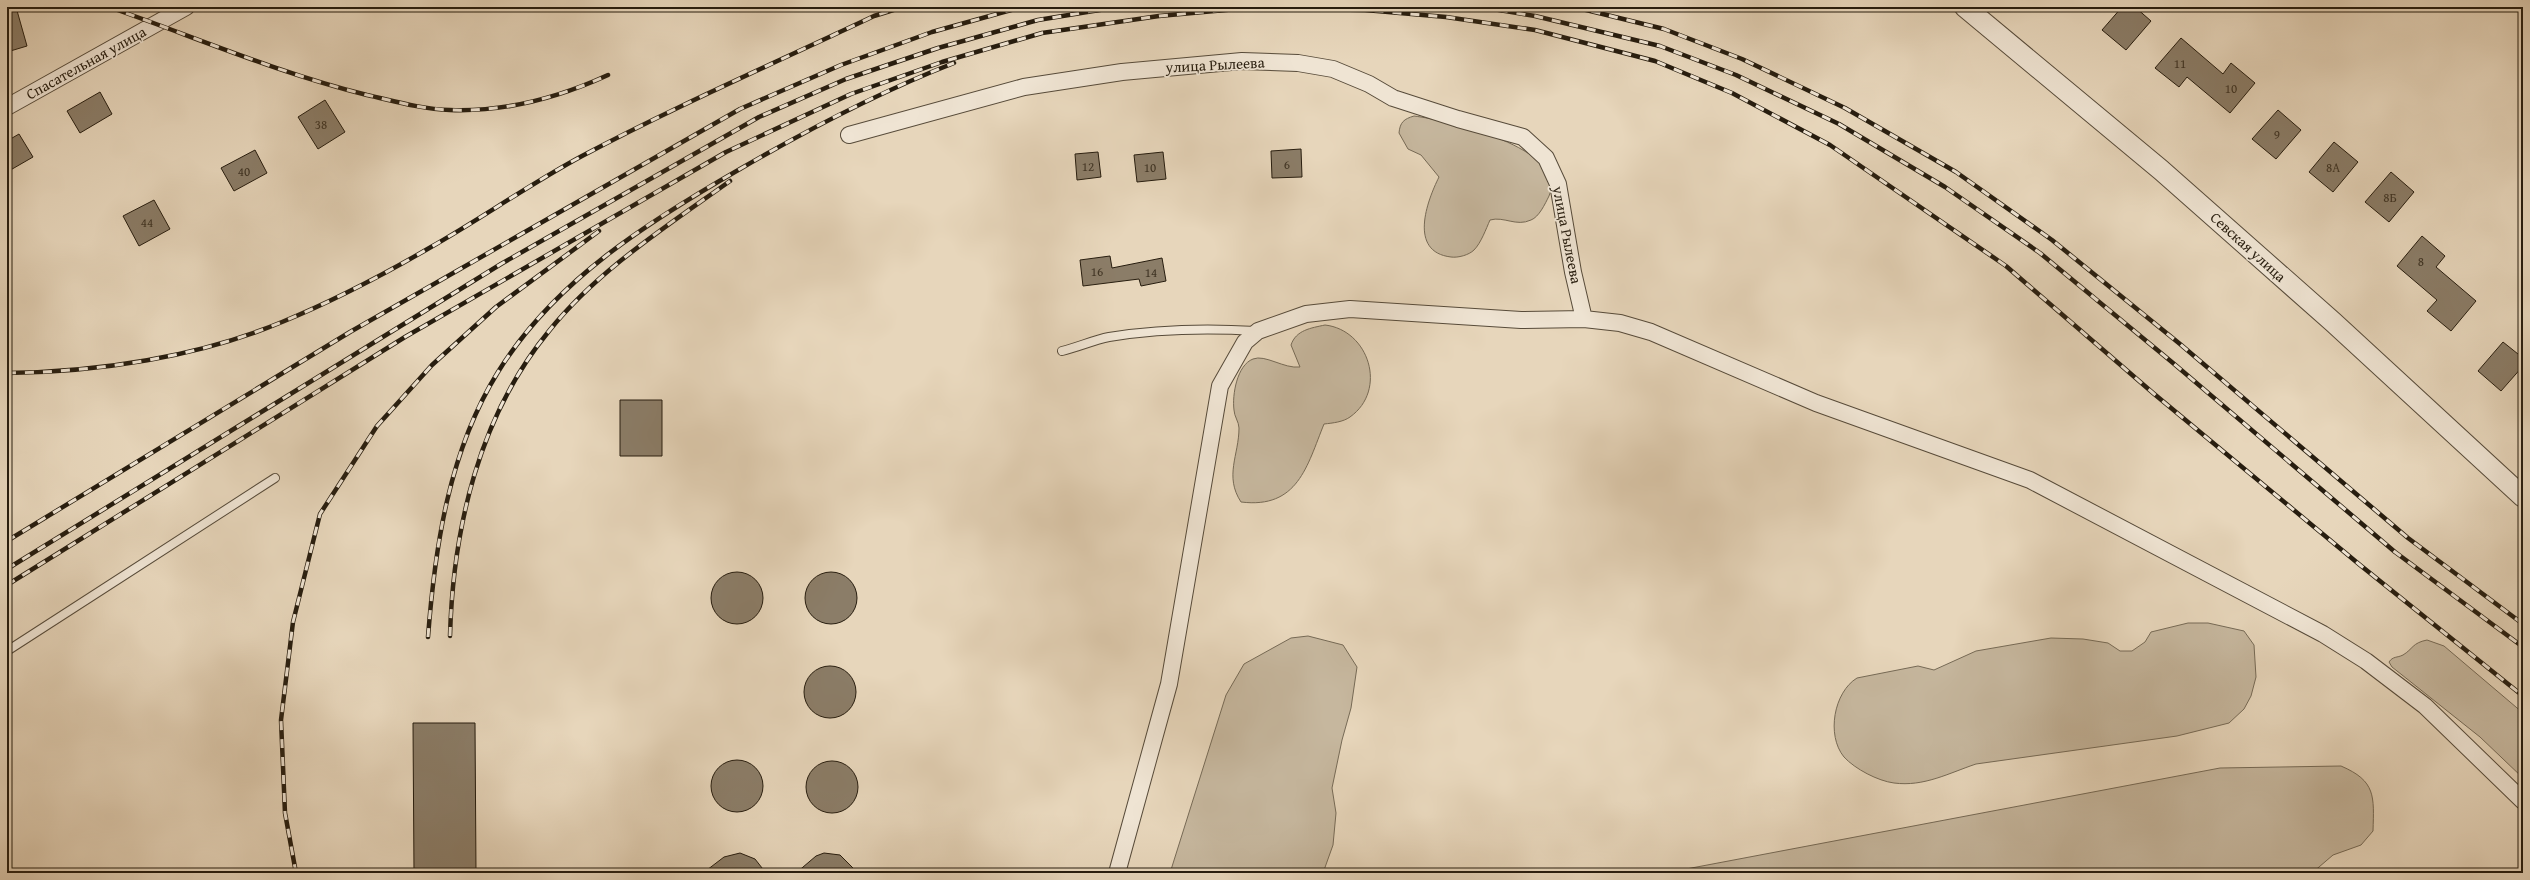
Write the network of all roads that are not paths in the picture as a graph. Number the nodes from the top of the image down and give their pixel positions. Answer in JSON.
{"nodes":[{"id":1,"x":186,"y":7,"type":"edge"},
{"id":2,"x":1974,"y":10,"type":"edge"},
{"id":3,"x":7,"y":107,"type":"edge"},
{"id":4,"x":849,"y":135,"type":"dead end"},
{"id":5,"x":1584,"y":319,"type":"junction"},
{"id":6,"x":1258,"y":331,"type":"junction"},
{"id":7,"x":1062,"y":351,"type":"dead end"},
{"id":8,"x":275,"y":478,"type":"dead end"},
{"id":9,"x":2523,"y":497,"type":"edge"},
{"id":10,"x":7,"y":651,"type":"edge"},
{"id":11,"x":2523,"y":801,"type":"edge"},
{"id":12,"x":1117,"y":873,"type":"edge"}],
"edges":[{"from":1,"to":3,"type":"street","name":"Спасательная улица"},
{"from":2,"to":9,"type":"street","name":"Севская улица"},
{"from":4,"to":5,"type":"street","name":"улица Рылеева"},
{"from":5,"to":6,"type":"street"},
{"from":5,"to":11,"type":"street"},
{"from":6,"to":7,"type":"lane"},
{"from":6,"to":12,"type":"street"},
{"from":8,"to":10,"type":"lane"}]}
